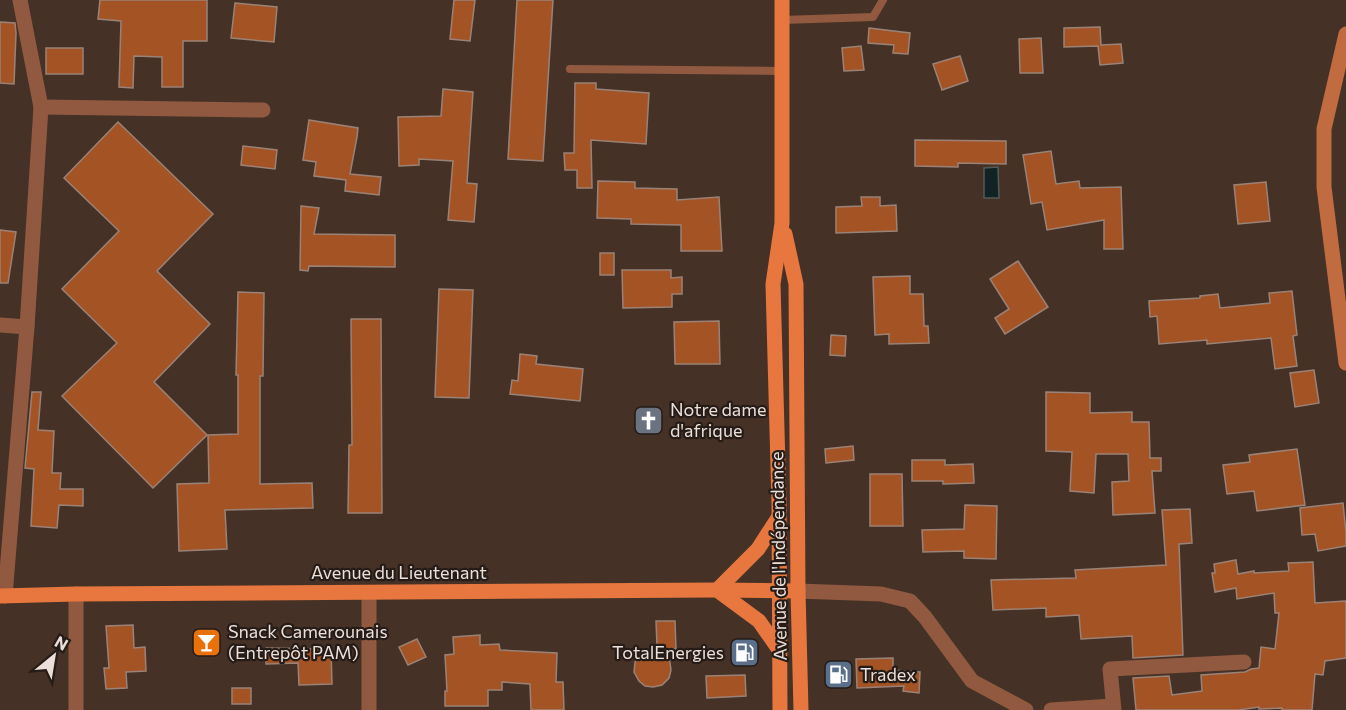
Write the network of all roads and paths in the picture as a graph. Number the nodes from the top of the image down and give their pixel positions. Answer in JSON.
{"nodes":[{"id":1,"x":20,"y":0,"type":"edge"},
{"id":2,"x":782,"y":0,"type":"edge"},
{"id":3,"x":883,"y":0,"type":"edge"},
{"id":4,"x":782,"y":20,"type":"junction"},
{"id":5,"x":1346,"y":34,"type":"edge"},
{"id":6,"x":570,"y":69,"type":"dead end"},
{"id":7,"x":781,"y":71,"type":"junction"},
{"id":8,"x":41,"y":106,"type":"junction"},
{"id":9,"x":262,"y":111,"type":"dead end"},
{"id":10,"x":782,"y":223,"type":"junction"},
{"id":11,"x":0,"y":325,"type":"edge"},
{"id":12,"x":27,"y":327,"type":"junction"},
{"id":13,"x":1346,"y":363,"type":"edge"},
{"id":14,"x":778,"y":518,"type":"junction"},
{"id":15,"x":717,"y":590,"type":"junction"},
{"id":16,"x":779,"y":590,"type":"junction"},
{"id":17,"x":798,"y":591,"type":"junction"},
{"id":18,"x":369,"y":593,"type":"junction"},
{"id":19,"x":76,"y":594,"type":"junction"},
{"id":20,"x":2,"y":596,"type":"edge"},
{"id":21,"x":780,"y":651,"type":"junction"},
{"id":22,"x":1244,"y":662,"type":"dead end"},
{"id":23,"x":1113,"y":708,"type":"edge"},
{"id":24,"x":76,"y":710,"type":"edge"},
{"id":25,"x":369,"y":710,"type":"edge"},
{"id":26,"x":780,"y":710,"type":"edge"},
{"id":27,"x":801,"y":710,"type":"edge"},
{"id":28,"x":1026,"y":710,"type":"edge"},
{"id":29,"x":1051,"y":710,"type":"edge"}],
"edges":[{"from":1,"to":8,"type":"street"},
{"from":2,"to":4,"type":"main road","name":"Avenue de l'Indépendance"},
{"from":3,"to":4,"type":"lane"},
{"from":4,"to":7,"type":"main road","name":"Avenue de l'Indépendance"},
{"from":5,"to":13,"type":"street"},
{"from":6,"to":7,"type":"lane"},
{"from":7,"to":10,"type":"main road","name":"Avenue de l'Indépendance"},
{"from":8,"to":9,"type":"street"},
{"from":8,"to":12,"type":"street"},
{"from":10,"to":14,"type":"main road","name":"Avenue de l'Indépendance"},
{"from":10,"to":17,"type":"main road","name":"Avenue de l'Indépendance"},
{"from":11,"to":12,"type":"street"},
{"from":12,"to":20,"type":"street"},
{"from":14,"to":15,"type":"main road"},
{"from":14,"to":16,"type":"main road","name":"Avenue de l'Indépendance"},
{"from":15,"to":16,"type":"main road","name":"Avenue du Lieutenant"},
{"from":15,"to":18,"type":"main road","name":"Avenue du Lieutenant"},
{"from":15,"to":21,"type":"main road"},
{"from":16,"to":17,"type":"main road","name":"Avenue du Lieutenant"},
{"from":16,"to":21,"type":"main road","name":"Avenue de l'Indépendance"},
{"from":17,"to":27,"type":"main road","name":"Avenue de l'Indépendance"},
{"from":17,"to":28,"type":"street"},
{"from":18,"to":19,"type":"main road","name":"Avenue du Lieutenant"},
{"from":18,"to":25,"type":"street"},
{"from":19,"to":20,"type":"main road","name":"Avenue du Lieutenant"},
{"from":19,"to":24,"type":"street"},
{"from":21,"to":26,"type":"main road","name":"Avenue de l'Indépendance"},
{"from":22,"to":23,"type":"street"},
{"from":23,"to":29,"type":"street"}]}
